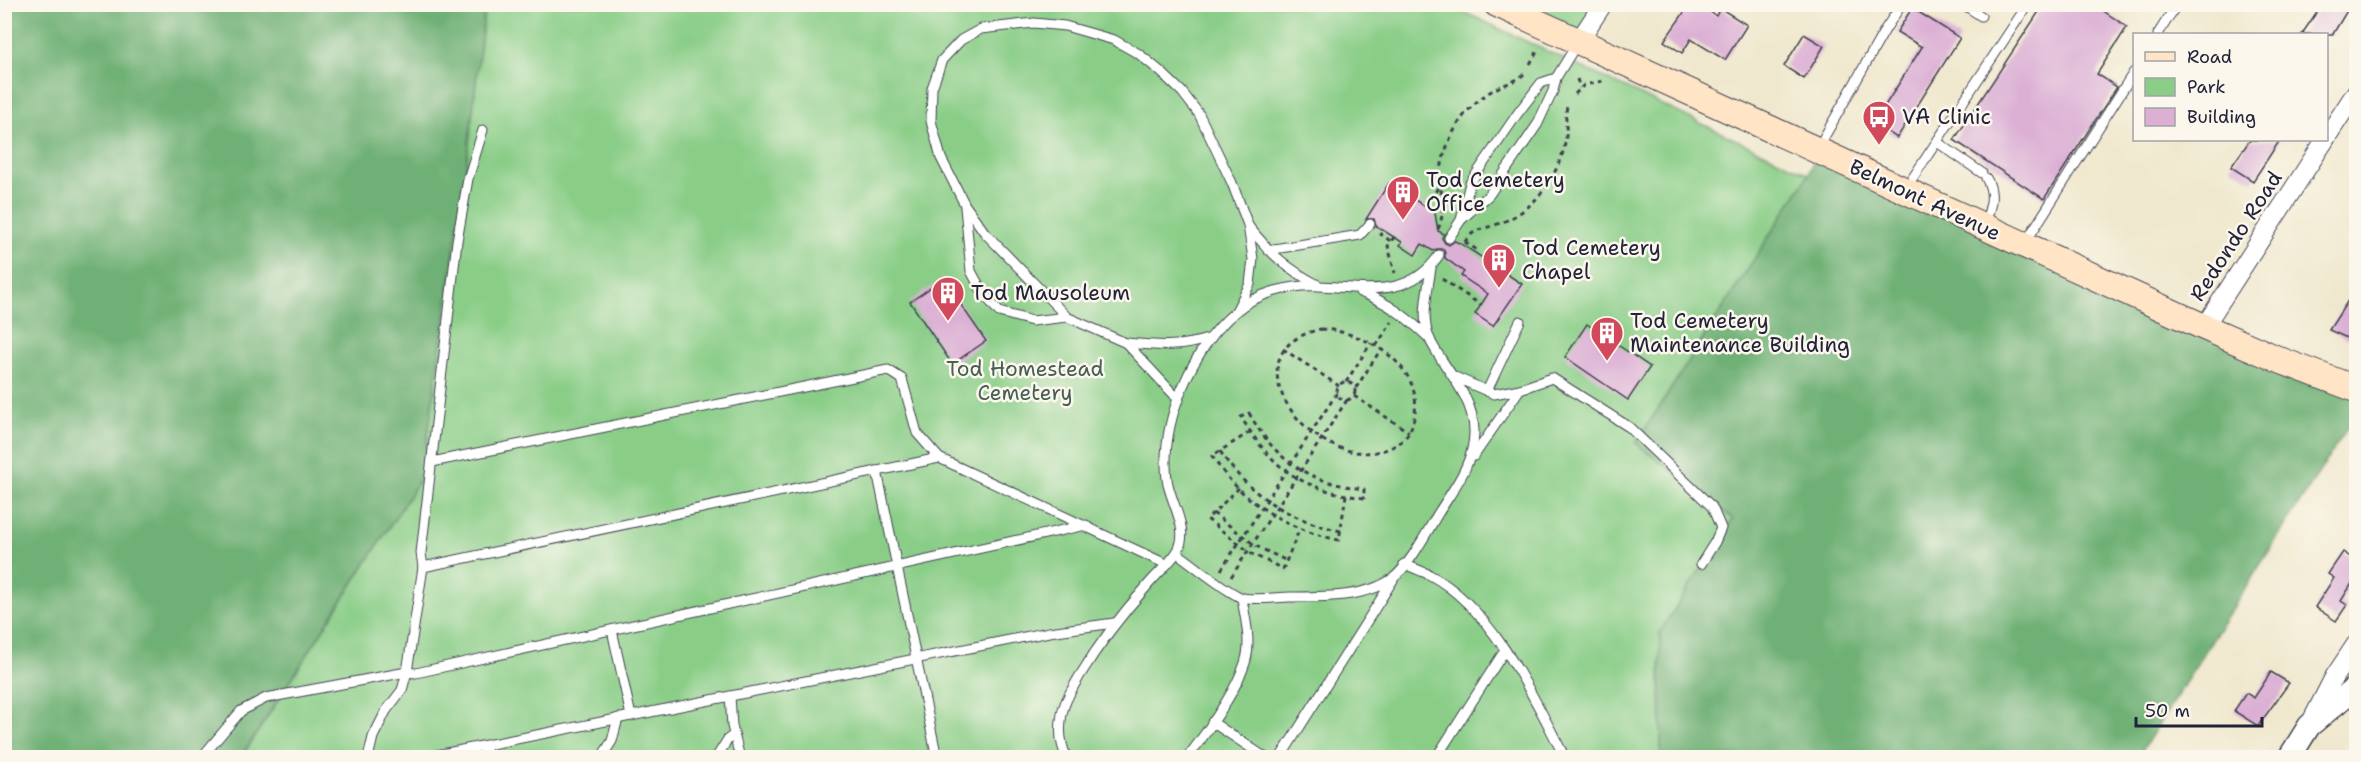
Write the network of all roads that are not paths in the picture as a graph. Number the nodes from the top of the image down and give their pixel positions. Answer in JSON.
{"nodes":[{"id":1,"x":1497,"y":4,"type":"edge"},
{"id":2,"x":1603,"y":4,"type":"edge"},
{"id":3,"x":1902,"y":4,"type":"edge"},
{"id":4,"x":1963,"y":4,"type":"edge"},
{"id":5,"x":2028,"y":4,"type":"edge"},
{"id":6,"x":2177,"y":4,"type":"edge"},
{"id":7,"x":1981,"y":16,"type":"dead end"},
{"id":8,"x":2159,"y":33,"type":"edge"},
{"id":9,"x":1578,"y":42,"type":"junction"},
{"id":10,"x":2133,"y":74,"type":"edge"},
{"id":11,"x":1556,"y":78,"type":"junction"},
{"id":12,"x":2356,"y":92,"type":"edge"},
{"id":13,"x":1526,"y":102,"type":"junction"},
{"id":14,"x":1543,"y":112,"type":"junction"},
{"id":15,"x":483,"y":130,"type":"dead end"},
{"id":16,"x":2328,"y":136,"type":"edge"},
{"id":17,"x":2325,"y":141,"type":"edge"},
{"id":18,"x":1937,"y":142,"type":"junction"},
{"id":19,"x":1817,"y":150,"type":"junction"},
{"id":20,"x":1905,"y":190,"type":"junction"},
{"id":21,"x":965,"y":206,"type":"junction"},
{"id":22,"x":1461,"y":220,"type":"junction"},
{"id":23,"x":1248,"y":225,"type":"junction"},
{"id":24,"x":1984,"y":226,"type":"junction"},
{"id":25,"x":1372,"y":227,"type":"road end"},
{"id":26,"x":1449,"y":238,"type":"dead end"},
{"id":27,"x":2024,"y":244,"type":"junction"},
{"id":28,"x":1268,"y":250,"type":"junction"},
{"id":29,"x":1439,"y":255,"type":"dead end"},
{"id":30,"x":1431,"y":268,"type":"junction"},
{"id":31,"x":1318,"y":286,"type":"junction"},
{"id":32,"x":1352,"y":289,"type":"junction"},
{"id":33,"x":1236,"y":311,"type":"junction"},
{"id":34,"x":1067,"y":317,"type":"junction"},
{"id":35,"x":1520,"y":321,"type":"dead end"},
{"id":36,"x":2204,"y":327,"type":"junction"},
{"id":37,"x":1211,"y":338,"type":"junction"},
{"id":38,"x":1430,"y":339,"type":"junction"},
{"id":39,"x":1126,"y":343,"type":"junction"},
{"id":40,"x":1455,"y":377,"type":"junction"},
{"id":41,"x":1520,"y":389,"type":"junction"},
{"id":42,"x":2356,"y":389,"type":"edge"},
{"id":43,"x":1487,"y":391,"type":"junction"},
{"id":44,"x":1179,"y":400,"type":"junction"},
{"id":45,"x":939,"y":458,"type":"junction"},
{"id":46,"x":432,"y":462,"type":"junction"},
{"id":47,"x":1468,"y":464,"type":"junction"},
{"id":48,"x":877,"y":471,"type":"junction"},
{"id":49,"x":1086,"y":525,"type":"junction"},
{"id":50,"x":1177,"y":553,"type":"junction"},
{"id":51,"x":1166,"y":564,"type":"junction"},
{"id":52,"x":1404,"y":564,"type":"junction"},
{"id":53,"x":1701,"y":564,"type":"dead end"},
{"id":54,"x":423,"y":567,"type":"junction"},
{"id":55,"x":898,"y":567,"type":"junction"},
{"id":56,"x":1394,"y":578,"type":"junction"},
{"id":57,"x":1242,"y":598,"type":"junction"},
{"id":58,"x":1114,"y":623,"type":"junction"},
{"id":59,"x":612,"y":630,"type":"junction"},
{"id":60,"x":2356,"y":644,"type":"edge"},
{"id":61,"x":1505,"y":650,"type":"junction"},
{"id":62,"x":916,"y":659,"type":"junction"},
{"id":63,"x":407,"y":672,"type":"junction"},
{"id":64,"x":2356,"y":687,"type":"edge"},
{"id":65,"x":730,"y":696,"type":"junction"},
{"id":66,"x":631,"y":716,"type":"junction"},
{"id":67,"x":618,"y":718,"type":"junction"},
{"id":68,"x":1212,"y":722,"type":"junction"},
{"id":69,"x":2309,"y":726,"type":"junction"},
{"id":70,"x":734,"y":735,"type":"junction"},
{"id":71,"x":489,"y":744,"type":"junction"},
{"id":72,"x":1192,"y":755,"type":"edge"},
{"id":73,"x":1563,"y":756,"type":"edge"},
{"id":74,"x":201,"y":758,"type":"edge"},
{"id":75,"x":368,"y":758,"type":"edge"},
{"id":76,"x":423,"y":758,"type":"edge"},
{"id":77,"x":480,"y":758,"type":"edge"},
{"id":78,"x":601,"y":758,"type":"edge"},
{"id":79,"x":716,"y":758,"type":"edge"},
{"id":80,"x":740,"y":758,"type":"edge"},
{"id":81,"x":937,"y":758,"type":"edge"},
{"id":82,"x":1067,"y":758,"type":"edge"},
{"id":83,"x":1266,"y":758,"type":"edge"},
{"id":84,"x":1280,"y":758,"type":"edge"},
{"id":85,"x":1436,"y":758,"type":"edge"},
{"id":86,"x":2289,"y":758,"type":"edge"}],
"edges":[{"from":1,"to":9,"type":"main road","name":"Belmont Avenue"},
{"from":2,"to":9,"type":"street"},
{"from":3,"to":19,"type":"lane"},
{"from":4,"to":7,"type":"lane"},
{"from":5,"to":18,"type":"lane"},
{"from":6,"to":8,"type":"lane"},
{"from":9,"to":11,"type":"lane"},
{"from":9,"to":19,"type":"main road","name":"Belmont Avenue"},
{"from":10,"to":27,"type":"lane"},
{"from":11,"to":13,"type":"lane"},
{"from":11,"to":14,"type":"lane"},
{"from":12,"to":16,"type":"street","name":"Redondo Road"},
{"from":13,"to":14,"type":"lane"},
{"from":13,"to":22,"type":"lane"},
{"from":14,"to":22,"type":"lane"},
{"from":15,"to":46,"type":"lane"},
{"from":17,"to":36,"type":"street","name":"Redondo Road"},
{"from":18,"to":20,"type":"lane"},
{"from":18,"to":24,"type":"lane"},
{"from":19,"to":20,"type":"main road","name":"Belmont Avenue"},
{"from":20,"to":24,"type":"main road","name":"Belmont Avenue"},
{"from":21,"to":23,"type":"lane"},
{"from":21,"to":34,"type":"lane"},
{"from":21,"to":34,"type":"lane"},
{"from":22,"to":26,"type":"lane"},
{"from":23,"to":28,"type":"lane"},
{"from":23,"to":33,"type":"lane"},
{"from":24,"to":27,"type":"main road","name":"Belmont Avenue"},
{"from":25,"to":28,"type":"lane"},
{"from":27,"to":36,"type":"main road","name":"Belmont Avenue"},
{"from":28,"to":31,"type":"lane"},
{"from":29,"to":30,"type":"lane"},
{"from":30,"to":32,"type":"lane"},
{"from":30,"to":38,"type":"lane"},
{"from":31,"to":32,"type":"lane"},
{"from":31,"to":33,"type":"lane"},
{"from":32,"to":38,"type":"lane"},
{"from":33,"to":37,"type":"lane"},
{"from":34,"to":39,"type":"lane"},
{"from":35,"to":43,"type":"lane"},
{"from":36,"to":42,"type":"main road","name":"Belmont Avenue"},
{"from":37,"to":39,"type":"lane"},
{"from":37,"to":44,"type":"lane"},
{"from":38,"to":40,"type":"lane"},
{"from":39,"to":44,"type":"lane"},
{"from":40,"to":43,"type":"lane"},
{"from":40,"to":47,"type":"lane"},
{"from":41,"to":43,"type":"lane"},
{"from":41,"to":47,"type":"lane"},
{"from":41,"to":53,"type":"lane"},
{"from":44,"to":50,"type":"lane"},
{"from":45,"to":46,"type":"lane"},
{"from":45,"to":48,"type":"lane"},
{"from":45,"to":49,"type":"lane"},
{"from":46,"to":54,"type":"lane"},
{"from":47,"to":52,"type":"lane"},
{"from":48,"to":54,"type":"lane"},
{"from":48,"to":55,"type":"lane"},
{"from":49,"to":51,"type":"lane"},
{"from":49,"to":55,"type":"lane"},
{"from":50,"to":51,"type":"lane"},
{"from":50,"to":57,"type":"lane"},
{"from":51,"to":58,"type":"lane"},
{"from":52,"to":56,"type":"lane"},
{"from":52,"to":61,"type":"lane"},
{"from":54,"to":63,"type":"lane"},
{"from":55,"to":59,"type":"lane"},
{"from":55,"to":62,"type":"lane"},
{"from":56,"to":57,"type":"lane"},
{"from":56,"to":84,"type":"lane"},
{"from":57,"to":68,"type":"lane"},
{"from":58,"to":62,"type":"lane"},
{"from":58,"to":82,"type":"lane"},
{"from":59,"to":63,"type":"lane"},
{"from":59,"to":66,"type":"lane"},
{"from":60,"to":69,"type":"street"},
{"from":61,"to":73,"type":"lane"},
{"from":61,"to":85,"type":"lane"},
{"from":62,"to":65,"type":"lane"},
{"from":62,"to":81,"type":"lane"},
{"from":63,"to":74,"type":"lane"},
{"from":63,"to":75,"type":"lane"},
{"from":64,"to":69,"type":"street"},
{"from":65,"to":66,"type":"lane"},
{"from":65,"to":70,"type":"lane"},
{"from":66,"to":67,"type":"lane"},
{"from":67,"to":71,"type":"lane"},
{"from":67,"to":78,"type":"lane"},
{"from":68,"to":72,"type":"lane"},
{"from":68,"to":83,"type":"lane"},
{"from":69,"to":86,"type":"street"},
{"from":70,"to":79,"type":"lane"},
{"from":70,"to":80,"type":"lane"},
{"from":71,"to":76,"type":"lane"},
{"from":71,"to":77,"type":"lane"}]}
